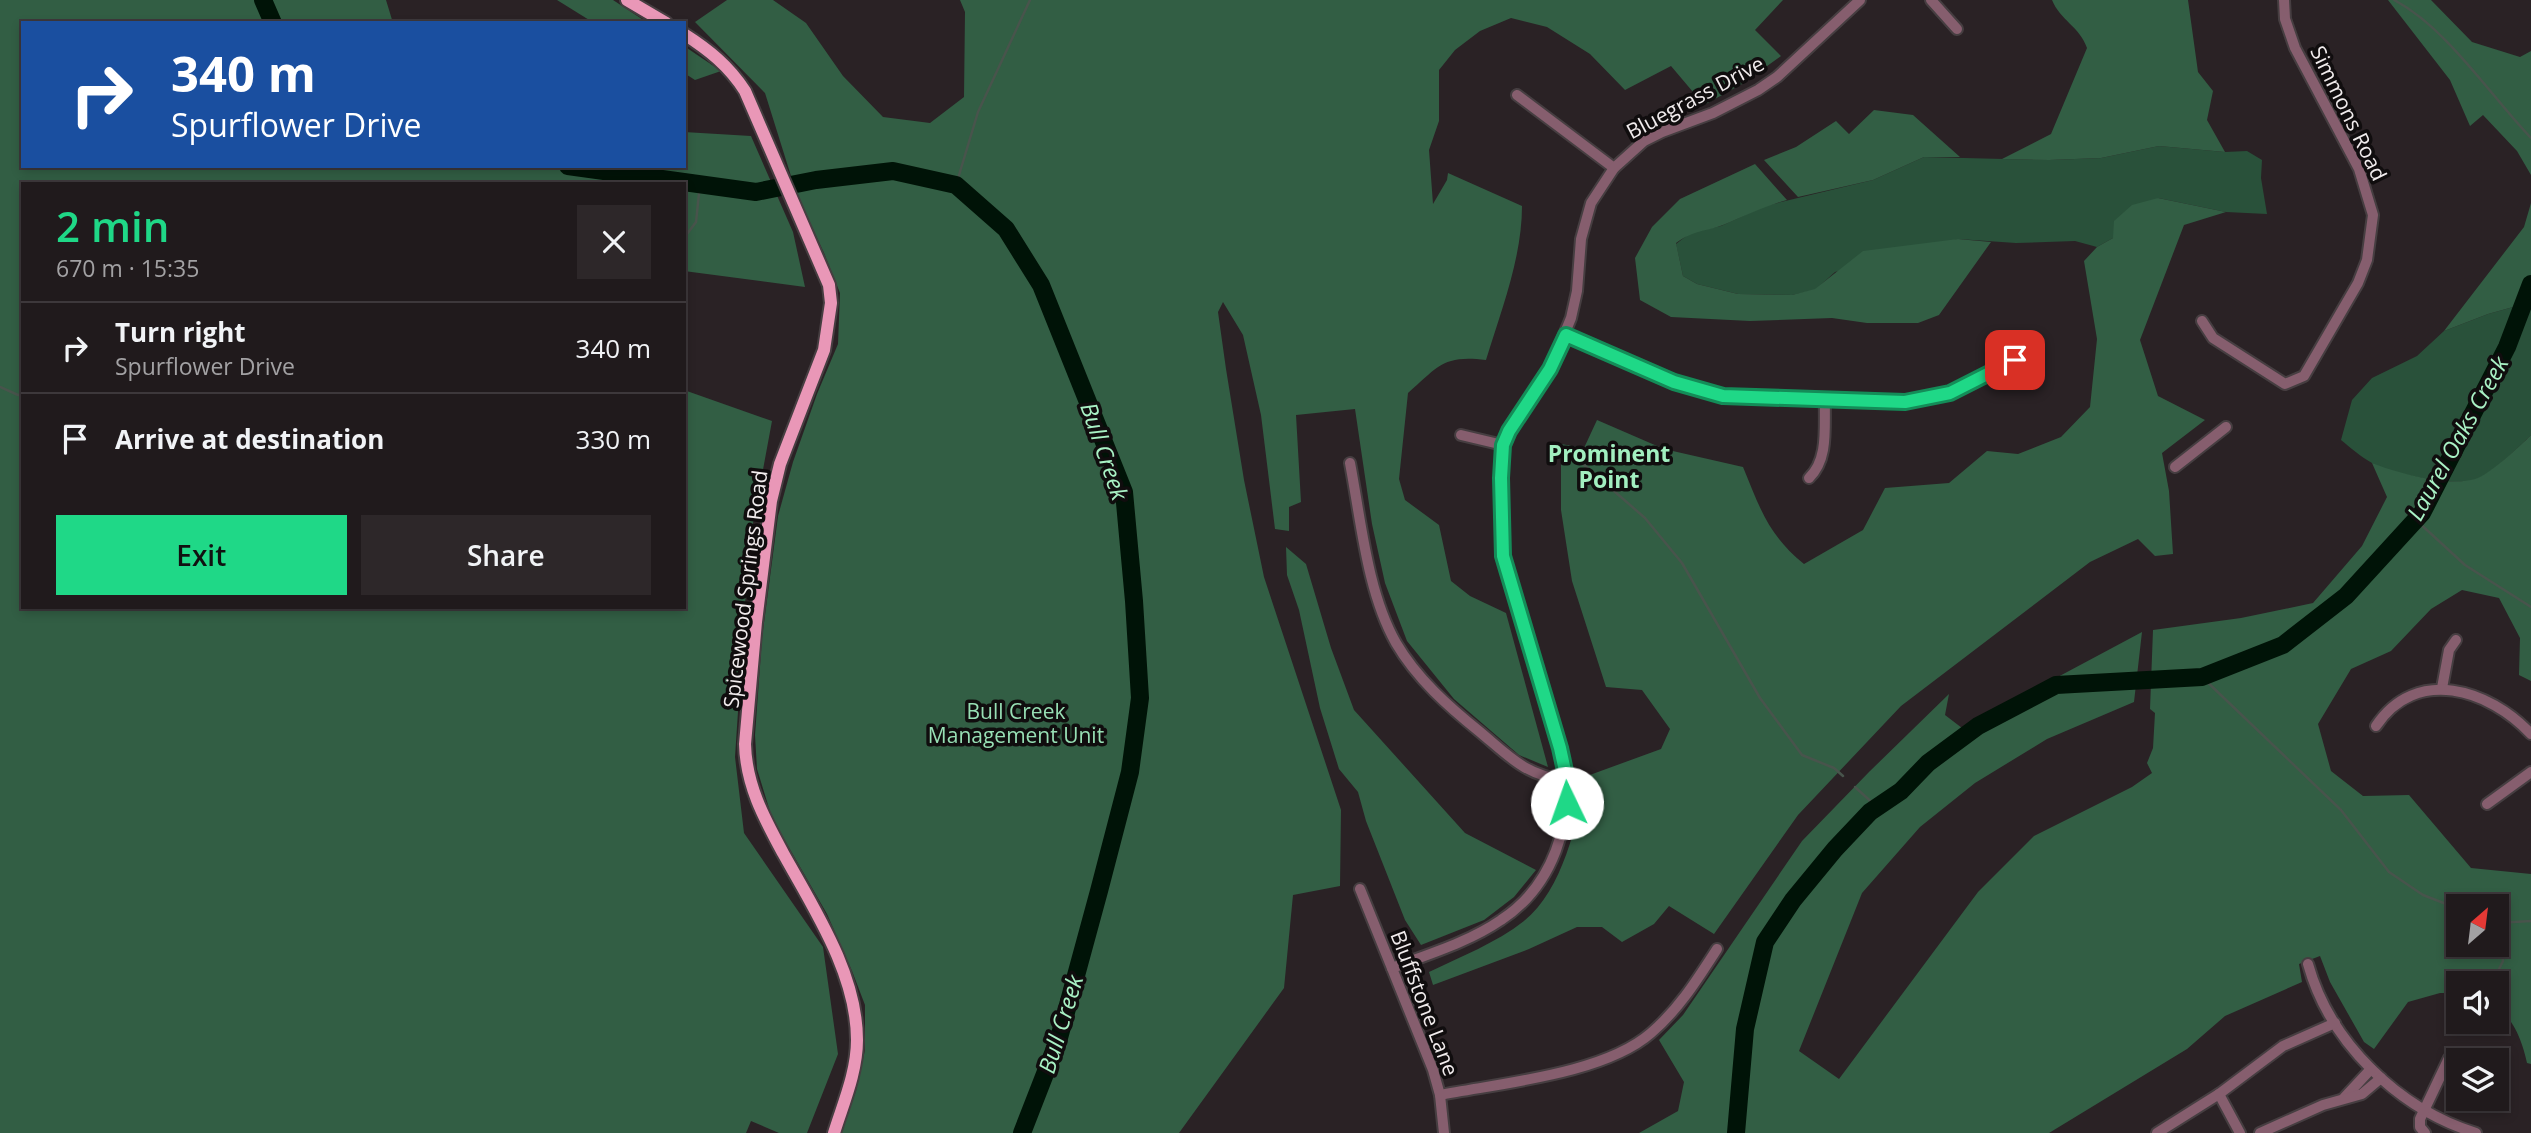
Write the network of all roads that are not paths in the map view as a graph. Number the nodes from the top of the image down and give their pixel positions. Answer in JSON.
{"nodes":[{"id":1,"x":627,"y":0,"type":"edge"},
{"id":2,"x":1860,"y":0,"type":"edge"},
{"id":3,"x":1931,"y":0,"type":"edge"},
{"id":4,"x":2284,"y":0,"type":"edge"},
{"id":5,"x":663,"y":21,"type":"edge"},
{"id":6,"x":1957,"y":29,"type":"dead end"},
{"id":7,"x":686,"y":35,"type":"edge"},
{"id":8,"x":1517,"y":95,"type":"dead end"},
{"id":9,"x":1614,"y":168,"type":"junction"},
{"id":10,"x":2203,"y":321,"type":"dead end"},
{"id":11,"x":1566,"y":335,"type":"junction"},
{"id":12,"x":2015,"y":360,"type":"dead end"},
{"id":13,"x":1825,"y":401,"type":"junction"},
{"id":14,"x":2226,"y":427,"type":"dead end"},
{"id":15,"x":1461,"y":435,"type":"dead end"},
{"id":16,"x":1503,"y":445,"type":"junction"},
{"id":17,"x":1350,"y":463,"type":"dead end"},
{"id":18,"x":2175,"y":467,"type":"dead end"},
{"id":19,"x":1809,"y":478,"type":"dead end"},
{"id":20,"x":2456,"y":640,"type":"dead end"},
{"id":21,"x":2442,"y":688,"type":"junction"},
{"id":22,"x":2376,"y":726,"type":"dead end"},
{"id":23,"x":2531,"y":734,"type":"edge"},
{"id":24,"x":2531,"y":772,"type":"edge"},
{"id":25,"x":1567,"y":780,"type":"junction"},
{"id":26,"x":2487,"y":804,"type":"dead end"},
{"id":27,"x":1360,"y":889,"type":"dead end"},
{"id":28,"x":1717,"y":949,"type":"dead end"},
{"id":29,"x":2308,"y":964,"type":"dead end"},
{"id":30,"x":1392,"y":968,"type":"junction"},
{"id":31,"x":2335,"y":1023,"type":"junction"},
{"id":32,"x":2446,"y":1064,"type":"edge"},
{"id":33,"x":2371,"y":1069,"type":"junction"},
{"id":34,"x":2381,"y":1078,"type":"junction"},
{"id":35,"x":2219,"y":1094,"type":"junction"},
{"id":36,"x":1440,"y":1095,"type":"junction"},
{"id":37,"x":2344,"y":1098,"type":"junction"},
{"id":38,"x":2424,"y":1110,"type":"junction"},
{"id":39,"x":2169,"y":1130,"type":"edge"},
{"id":40,"x":834,"y":1133,"type":"edge"},
{"id":41,"x":1444,"y":1133,"type":"edge"},
{"id":42,"x":2157,"y":1133,"type":"edge"},
{"id":43,"x":2240,"y":1133,"type":"edge"},
{"id":44,"x":2260,"y":1133,"type":"edge"},
{"id":45,"x":2425,"y":1133,"type":"edge"},
{"id":46,"x":2476,"y":1133,"type":"edge"}],
"edges":[{"from":1,"to":5,"type":"main road"},
{"from":2,"to":9,"type":"street","name":"Bluegrass Drive"},
{"from":3,"to":6,"type":"street"},
{"from":4,"to":10,"type":"street","name":"Simmons Road"},
{"from":7,"to":40,"type":"main road","name":"Spicewood Springs Road"},
{"from":8,"to":9,"type":"street"},
{"from":9,"to":11,"type":"street","name":"Bluegrass Drive"},
{"from":11,"to":13,"type":"street"},
{"from":11,"to":16,"type":"street","name":"Bluegrass Drive"},
{"from":12,"to":13,"type":"street"},
{"from":13,"to":19,"type":"street"},
{"from":14,"to":18,"type":"street"},
{"from":15,"to":16,"type":"street"},
{"from":16,"to":25,"type":"street","name":"Bluegrass Drive"},
{"from":17,"to":25,"type":"street"},
{"from":20,"to":21,"type":"street"},
{"from":21,"to":22,"type":"street"},
{"from":21,"to":23,"type":"street"},
{"from":24,"to":26,"type":"street"},
{"from":25,"to":30,"type":"street","name":"Bluegrass Drive"},
{"from":27,"to":30,"type":"street","name":"Bluffstone Lane"},
{"from":28,"to":36,"type":"street"},
{"from":29,"to":31,"type":"street"},
{"from":30,"to":36,"type":"street","name":"Bluffstone Lane"},
{"from":31,"to":33,"type":"street"},
{"from":31,"to":35,"type":"street"},
{"from":32,"to":38,"type":"street"},
{"from":33,"to":34,"type":"street"},
{"from":33,"to":37,"type":"street"},
{"from":34,"to":37,"type":"street"},
{"from":34,"to":38,"type":"street"},
{"from":35,"to":39,"type":"street"},
{"from":35,"to":43,"type":"street"},
{"from":36,"to":41,"type":"street","name":"Bluffstone Lane"},
{"from":37,"to":44,"type":"street"},
{"from":38,"to":45,"type":"street"},
{"from":38,"to":46,"type":"street"},
{"from":39,"to":42,"type":"street"}]}
